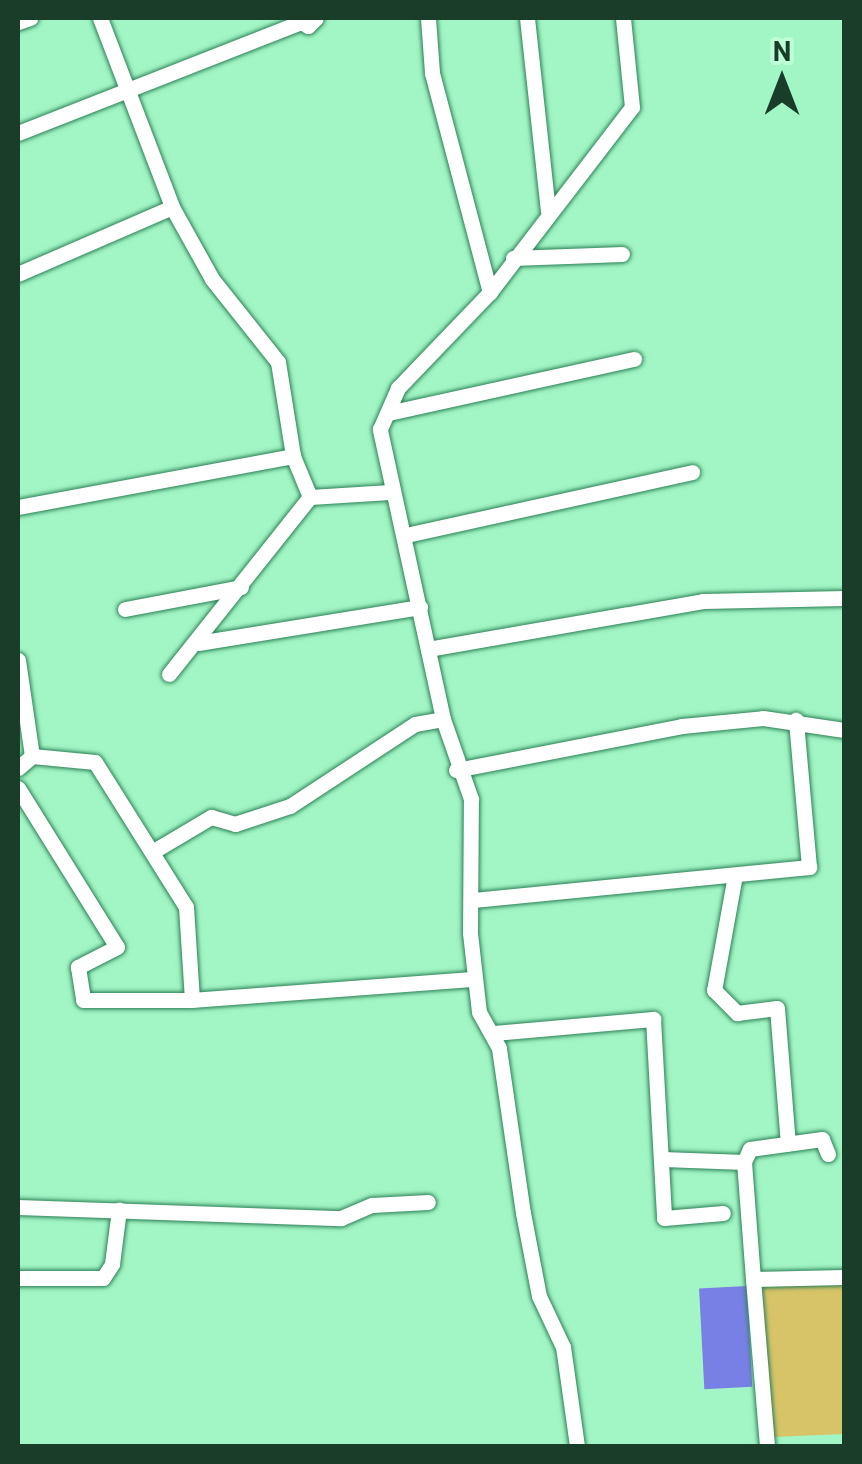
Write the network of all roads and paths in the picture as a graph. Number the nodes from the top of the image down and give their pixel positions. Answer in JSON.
{"nodes":[{"id":1,"x":30,"y":18,"type":"edge"},
{"id":2,"x":100,"y":18,"type":"edge"},
{"id":3,"x":316,"y":18,"type":"edge"},
{"id":4,"x":428,"y":18,"type":"edge"},
{"id":5,"x":527,"y":18,"type":"edge"},
{"id":6,"x":622,"y":18,"type":"edge"},
{"id":7,"x":18,"y":22,"type":"edge"},
{"id":8,"x":126,"y":92,"type":"junction"},
{"id":9,"x":18,"y":134,"type":"edge"},
{"id":10,"x":172,"y":207,"type":"junction"},
{"id":11,"x":548,"y":212,"type":"junction"},
{"id":12,"x":622,"y":254,"type":"dead end"},
{"id":13,"x":513,"y":258,"type":"junction"},
{"id":14,"x":18,"y":274,"type":"edge"},
{"id":15,"x":490,"y":292,"type":"junction"},
{"id":16,"x":634,"y":359,"type":"dead end"},
{"id":17,"x":388,"y":414,"type":"junction"},
{"id":18,"x":293,"y":456,"type":"junction"},
{"id":19,"x":692,"y":472,"type":"dead end"},
{"id":20,"x":390,"y":492,"type":"junction"},
{"id":21,"x":310,"y":497,"type":"junction"},
{"id":22,"x":18,"y":507,"type":"edge"},
{"id":23,"x":406,"y":535,"type":"junction"},
{"id":24,"x":241,"y":586,"type":"junction"},
{"id":25,"x":844,"y":598,"type":"edge"},
{"id":26,"x":420,"y":607,"type":"junction"},
{"id":27,"x":125,"y":610,"type":"dead end"},
{"id":28,"x":198,"y":643,"type":"junction"},
{"id":29,"x":428,"y":649,"type":"junction"},
{"id":30,"x":18,"y":660,"type":"edge"},
{"id":31,"x":168,"y":674,"type":"dead end"},
{"id":32,"x":21,"y":701,"type":"edge"},
{"id":33,"x":443,"y":720,"type":"junction"},
{"id":34,"x":796,"y":720,"type":"junction"},
{"id":35,"x":844,"y":730,"type":"edge"},
{"id":36,"x":32,"y":756,"type":"junction"},
{"id":37,"x":18,"y":768,"type":"edge"},
{"id":38,"x":456,"y":770,"type":"junction"},
{"id":39,"x":18,"y":788,"type":"edge"},
{"id":40,"x":152,"y":852,"type":"junction"},
{"id":41,"x":735,"y":875,"type":"junction"},
{"id":42,"x":473,"y":900,"type":"junction"},
{"id":43,"x":474,"y":979,"type":"junction"},
{"id":44,"x":192,"y":1000,"type":"junction"},
{"id":45,"x":492,"y":1034,"type":"junction"},
{"id":46,"x":788,"y":1144,"type":"junction"},
{"id":47,"x":828,"y":1154,"type":"dead end"},
{"id":48,"x":663,"y":1159,"type":"junction"},
{"id":49,"x":744,"y":1162,"type":"junction"},
{"id":50,"x":428,"y":1202,"type":"dead end"},
{"id":51,"x":18,"y":1207,"type":"edge"},
{"id":52,"x":119,"y":1209,"type":"junction"},
{"id":53,"x":724,"y":1213,"type":"dead end"},
{"id":54,"x":844,"y":1277,"type":"edge"},
{"id":55,"x":18,"y":1278,"type":"edge"},
{"id":56,"x":753,"y":1279,"type":"junction"},
{"id":57,"x":578,"y":1446,"type":"edge"},
{"id":58,"x":767,"y":1446,"type":"edge"}],
"edges":[{"from":1,"to":7,"type":"street"},
{"from":2,"to":8,"type":"street"},
{"from":3,"to":8,"type":"street"},
{"from":4,"to":15,"type":"street"},
{"from":5,"to":11,"type":"street"},
{"from":6,"to":11,"type":"street"},
{"from":8,"to":9,"type":"street"},
{"from":8,"to":10,"type":"street"},
{"from":10,"to":14,"type":"street"},
{"from":10,"to":18,"type":"street"},
{"from":11,"to":13,"type":"street"},
{"from":12,"to":13,"type":"street"},
{"from":13,"to":15,"type":"street"},
{"from":15,"to":17,"type":"street"},
{"from":16,"to":17,"type":"street"},
{"from":17,"to":20,"type":"street"},
{"from":18,"to":21,"type":"street"},
{"from":18,"to":22,"type":"street"},
{"from":19,"to":23,"type":"street"},
{"from":20,"to":21,"type":"street"},
{"from":20,"to":23,"type":"street"},
{"from":21,"to":24,"type":"street"},
{"from":23,"to":26,"type":"street"},
{"from":24,"to":27,"type":"street"},
{"from":24,"to":28,"type":"street"},
{"from":25,"to":29,"type":"street"},
{"from":26,"to":28,"type":"street"},
{"from":26,"to":29,"type":"street"},
{"from":28,"to":31,"type":"street"},
{"from":29,"to":33,"type":"street"},
{"from":30,"to":32,"type":"street"},
{"from":32,"to":36,"type":"street"},
{"from":33,"to":38,"type":"street"},
{"from":33,"to":40,"type":"street"},
{"from":34,"to":35,"type":"street"},
{"from":34,"to":38,"type":"street"},
{"from":34,"to":41,"type":"street"},
{"from":36,"to":37,"type":"street"},
{"from":36,"to":40,"type":"street"},
{"from":38,"to":42,"type":"street"},
{"from":39,"to":44,"type":"street"},
{"from":40,"to":44,"type":"street"},
{"from":41,"to":42,"type":"street"},
{"from":41,"to":46,"type":"street"},
{"from":42,"to":43,"type":"street"},
{"from":43,"to":44,"type":"street"},
{"from":43,"to":45,"type":"street"},
{"from":45,"to":48,"type":"street"},
{"from":45,"to":57,"type":"street"},
{"from":46,"to":47,"type":"street"},
{"from":46,"to":49,"type":"street"},
{"from":48,"to":49,"type":"street"},
{"from":48,"to":53,"type":"street"},
{"from":49,"to":56,"type":"street"},
{"from":50,"to":52,"type":"street"},
{"from":51,"to":52,"type":"street"},
{"from":52,"to":55,"type":"street"},
{"from":54,"to":56,"type":"street"},
{"from":56,"to":58,"type":"street"}]}
